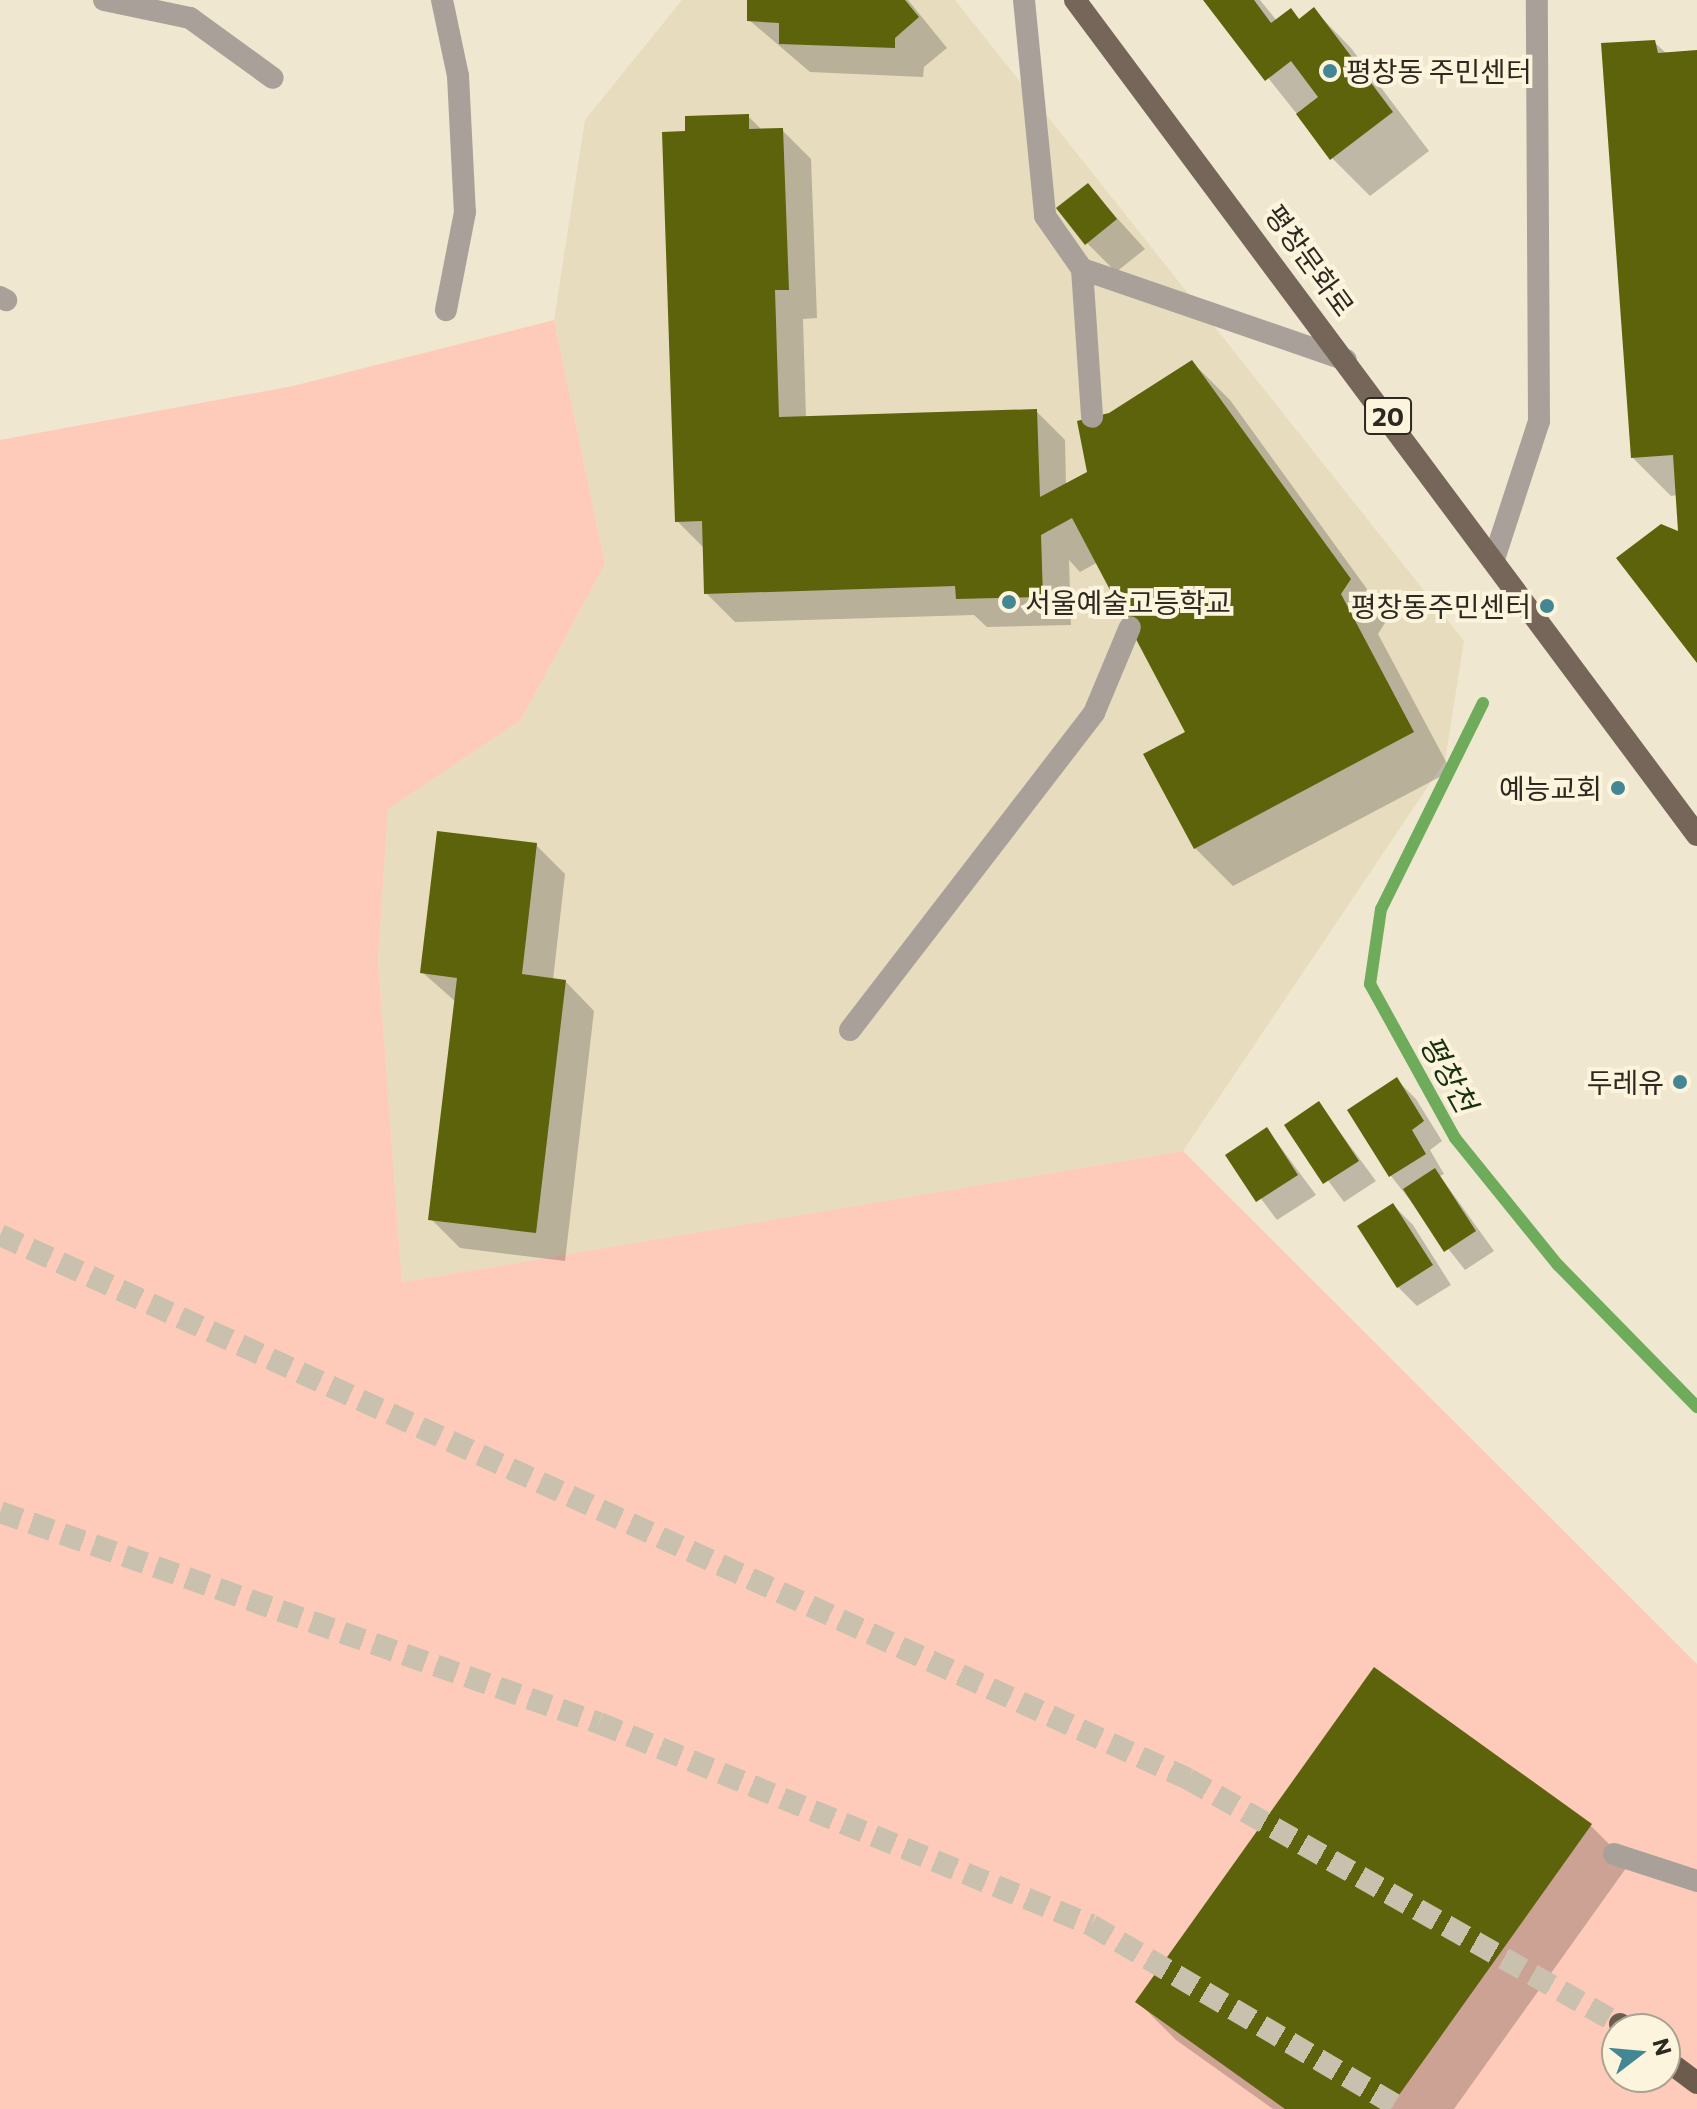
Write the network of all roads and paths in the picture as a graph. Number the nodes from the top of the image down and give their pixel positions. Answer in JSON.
{"nodes":[{"id":1,"x":104,"y":0,"type":"edge"},
{"id":2,"x":442,"y":0,"type":"edge"},
{"id":3,"x":1024,"y":0,"type":"edge"},
{"id":4,"x":1075,"y":0,"type":"edge"},
{"id":5,"x":1537,"y":0,"type":"edge"},
{"id":6,"x":273,"y":78,"type":"dead end"},
{"id":7,"x":1082,"y":269,"type":"junction"},
{"id":8,"x":446,"y":310,"type":"dead end"},
{"id":9,"x":1346,"y":360,"type":"junction"},
{"id":10,"x":1092,"y":417,"type":"dead end"},
{"id":11,"x":1494,"y":559,"type":"junction"},
{"id":12,"x":1130,"y":627,"type":"dead end"},
{"id":13,"x":1697,"y":835,"type":"edge"},
{"id":14,"x":850,"y":1030,"type":"dead end"},
{"id":15,"x":1614,"y":1854,"type":"dead end"},
{"id":16,"x":1697,"y":1881,"type":"edge"}],
"edges":[{"from":1,"to":6,"type":"street"},
{"from":2,"to":8,"type":"street"},
{"from":3,"to":7,"type":"street"},
{"from":4,"to":9,"type":"main road","name":"평창문화로","number":"20"},
{"from":5,"to":11,"type":"street"},
{"from":7,"to":9,"type":"street"},
{"from":7,"to":10,"type":"street"},
{"from":9,"to":11,"type":"main road","name":"평창문화로","number":"20"},
{"from":11,"to":13,"type":"main road","name":"평창문화로","number":"20"},
{"from":12,"to":14,"type":"street"},
{"from":15,"to":16,"type":"street"}]}
